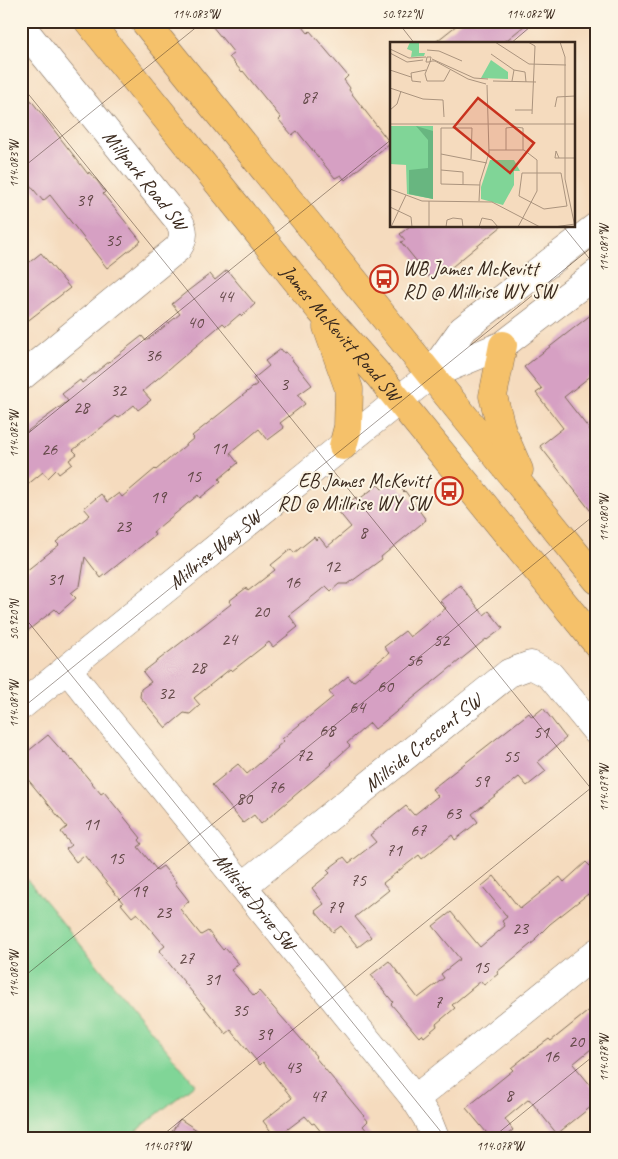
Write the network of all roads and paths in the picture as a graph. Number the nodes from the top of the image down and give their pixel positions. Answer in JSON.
{"nodes":[{"id":1,"x":88,"y":21,"type":"edge"},
{"id":2,"x":144,"y":21,"type":"edge"},
{"id":3,"x":21,"y":26,"type":"edge"},
{"id":4,"x":597,"y":226,"type":"edge"},
{"id":5,"x":597,"y":273,"type":"edge"},
{"id":6,"x":320,"y":310,"type":"junction"},
{"id":7,"x":503,"y":345,"type":"junction"},
{"id":8,"x":430,"y":375,"type":"junction"},
{"id":9,"x":21,"y":377,"type":"edge"},
{"id":10,"x":399,"y":400,"type":"junction"},
{"id":11,"x":343,"y":446,"type":"junction"},
{"id":12,"x":532,"y":502,"type":"junction"},
{"id":13,"x":597,"y":580,"type":"edge"},
{"id":14,"x":597,"y":644,"type":"edge"},
{"id":15,"x":67,"y":669,"type":"junction"},
{"id":16,"x":21,"y":706,"type":"edge"},
{"id":17,"x":597,"y":732,"type":"edge"},
{"id":18,"x":242,"y":886,"type":"junction"},
{"id":19,"x":597,"y":952,"type":"edge"},
{"id":20,"x":415,"y":1099,"type":"junction"},
{"id":21,"x":435,"y":1138,"type":"edge"}],
"edges":[{"from":1,"to":6,"type":"main road","name":"James McKevitt Road SW"},
{"from":2,"to":8,"type":"main road","name":"James McKevitt Road SW"},
{"from":3,"to":9,"type":"street","name":"Millpark Road SW"},
{"from":4,"to":8,"type":"street"},
{"from":5,"to":7,"type":"street"},
{"from":6,"to":10,"type":"main road","name":"James McKevitt Road SW"},
{"from":6,"to":11,"type":"main road"},
{"from":7,"to":8,"type":"street"},
{"from":7,"to":12,"type":"main road"},
{"from":8,"to":10,"type":"street","name":"Millrise Way SW"},
{"from":8,"to":12,"type":"main road","name":"James McKevitt Road SW"},
{"from":10,"to":11,"type":"street","name":"Millrise Way SW"},
{"from":10,"to":14,"type":"main road","name":"James McKevitt Road SW"},
{"from":11,"to":15,"type":"street","name":"Millrise Way SW"},
{"from":12,"to":13,"type":"main road","name":"James McKevitt Road SW"},
{"from":15,"to":16,"type":"street","name":"Millrise Way SW"},
{"from":15,"to":18,"type":"street","name":"Millside Drive SW"},
{"from":17,"to":18,"type":"street","name":"Millside Crescent SW"},
{"from":18,"to":20,"type":"street","name":"Millside Drive SW"},
{"from":19,"to":20,"type":"street"},
{"from":20,"to":21,"type":"street","name":"Millside Drive SW"}]}
